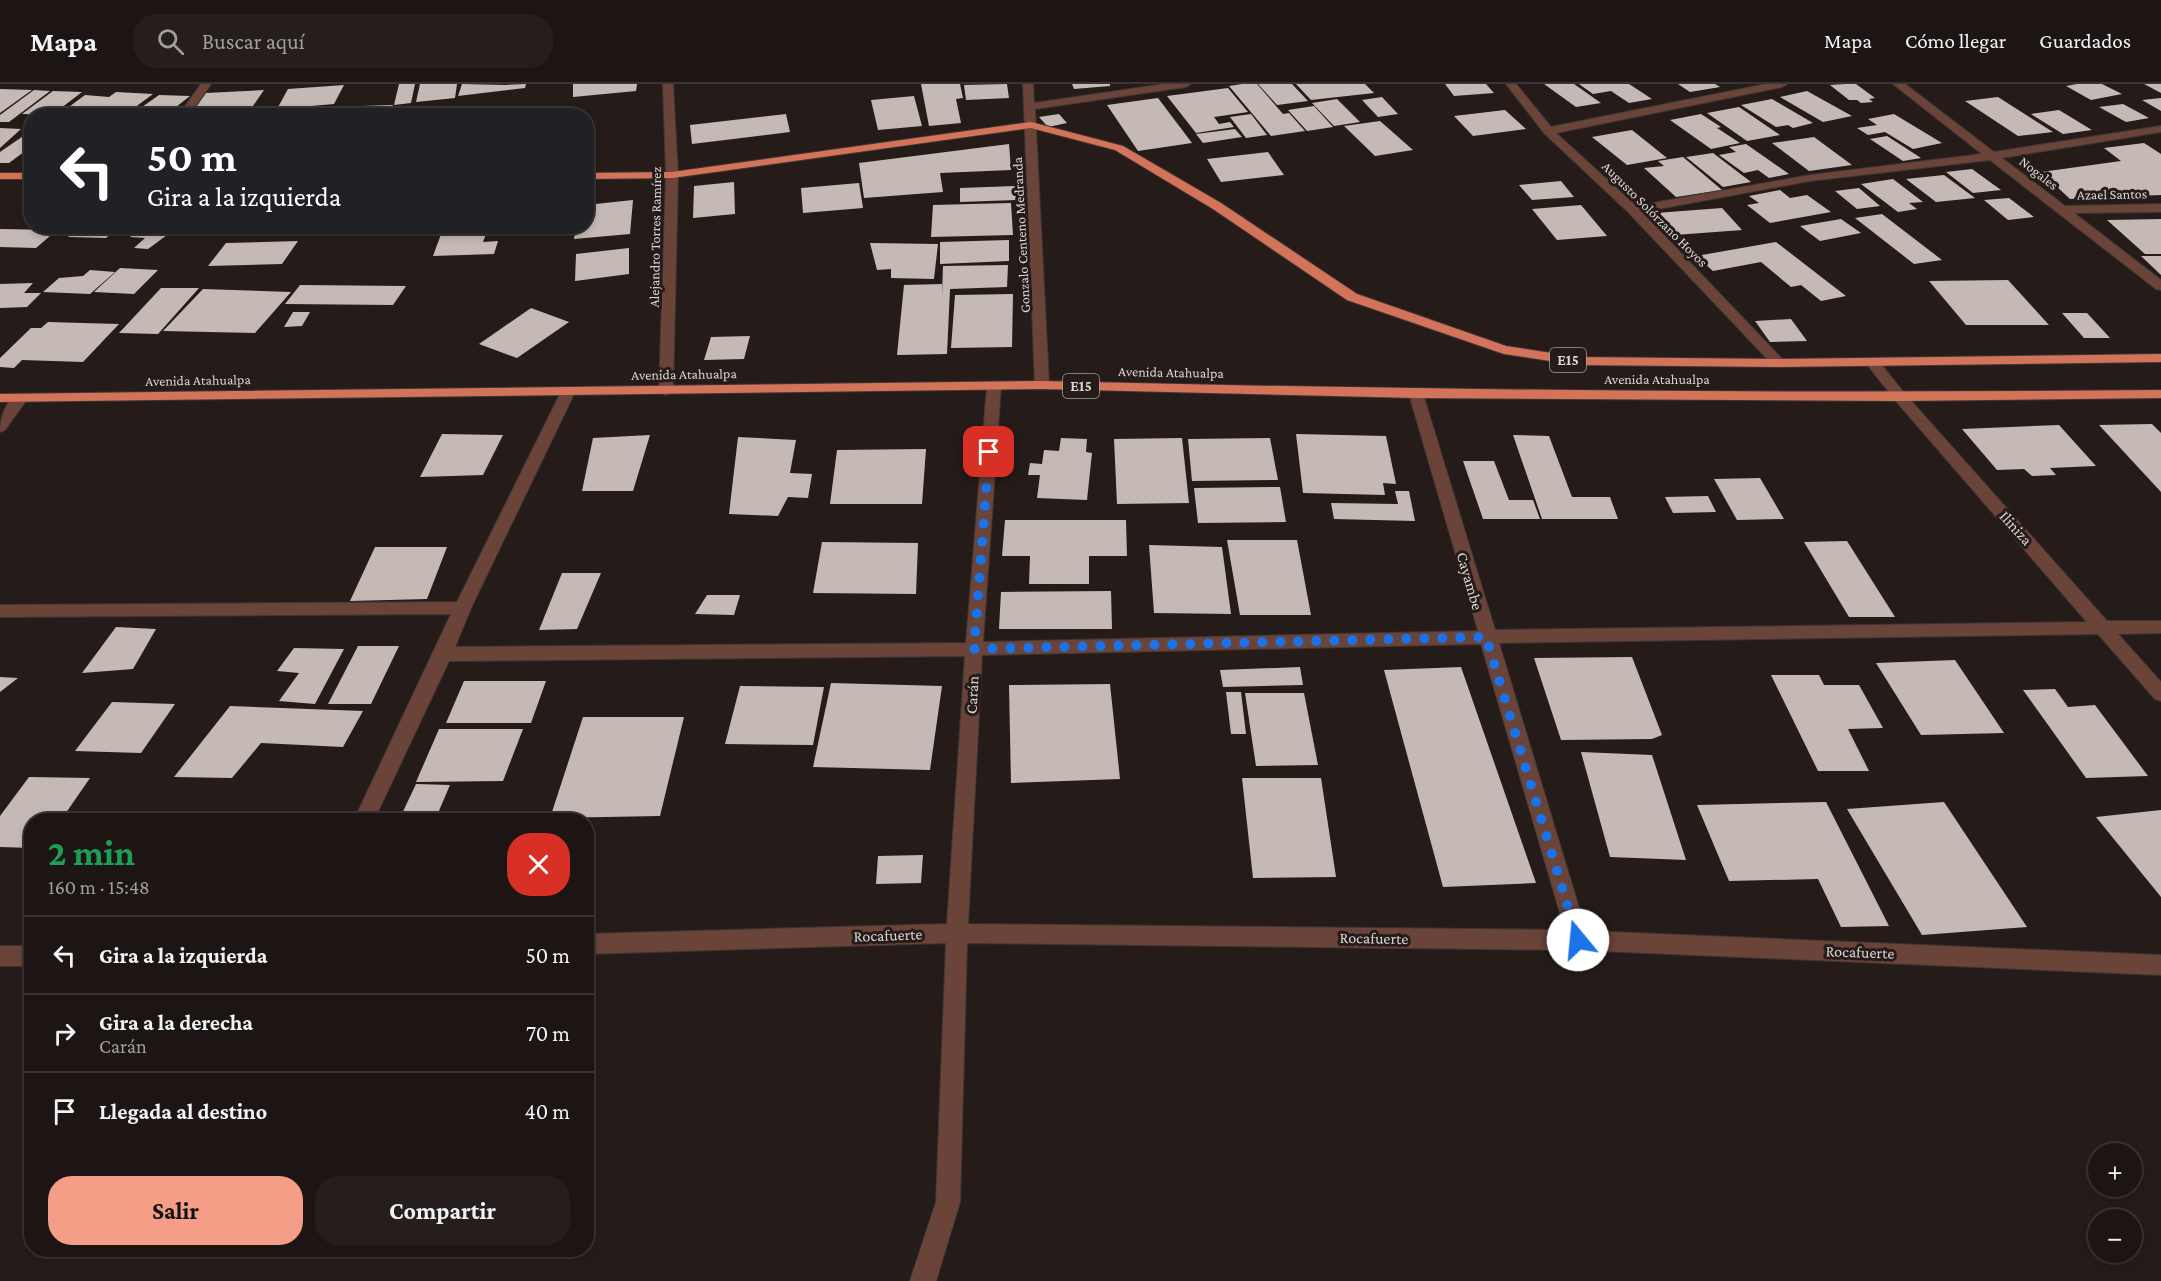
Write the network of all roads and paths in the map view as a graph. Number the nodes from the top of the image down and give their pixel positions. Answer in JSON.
{"nodes":[{"id":1,"x":206,"y":84,"type":"edge"},
{"id":2,"x":668,"y":84,"type":"edge"},
{"id":3,"x":1028,"y":84,"type":"edge"},
{"id":4,"x":1186,"y":84,"type":"edge"},
{"id":5,"x":1511,"y":84,"type":"edge"},
{"id":6,"x":1782,"y":84,"type":"edge"},
{"id":7,"x":1898,"y":84,"type":"edge"},
{"id":8,"x":1028,"y":107,"type":"junction"},
{"id":9,"x":189,"y":108,"type":"edge"},
{"id":10,"x":1031,"y":125,"type":"junction"},
{"id":11,"x":2161,"y":129,"type":"edge"},
{"id":12,"x":1548,"y":131,"type":"junction"},
{"id":13,"x":1993,"y":156,"type":"junction"},
{"id":14,"x":672,"y":175,"type":"junction"},
{"id":15,"x":0,"y":176,"type":"edge"},
{"id":16,"x":24,"y":176,"type":"edge"},
{"id":17,"x":594,"y":176,"type":"edge"},
{"id":18,"x":2161,"y":208,"type":"edge"},
{"id":19,"x":1633,"y":210,"type":"junction"},
{"id":20,"x":2063,"y":210,"type":"junction"},
{"id":21,"x":2161,"y":286,"type":"edge"},
{"id":22,"x":2161,"y":358,"type":"edge"},
{"id":23,"x":1872,"y":362,"type":"junction"},
{"id":24,"x":1779,"y":363,"type":"junction"},
{"id":25,"x":1042,"y":385,"type":"junction"},
{"id":26,"x":994,"y":386,"type":"junction"},
{"id":27,"x":666,"y":391,"type":"junction"},
{"id":28,"x":568,"y":392,"type":"junction"},
{"id":29,"x":1416,"y":394,"type":"junction"},
{"id":30,"x":2161,"y":394,"type":"edge"},
{"id":31,"x":1900,"y":397,"type":"junction"},
{"id":32,"x":0,"y":398,"type":"edge"},
{"id":33,"x":21,"y":398,"type":"junction"},
{"id":34,"x":0,"y":427,"type":"edge"},
{"id":35,"x":462,"y":608,"type":"junction"},
{"id":36,"x":0,"y":611,"type":"edge"},
{"id":37,"x":2103,"y":627,"type":"junction"},
{"id":38,"x":2161,"y":627,"type":"edge"},
{"id":39,"x":1486,"y":637,"type":"junction"},
{"id":40,"x":974,"y":649,"type":"junction"},
{"id":41,"x":443,"y":654,"type":"junction"},
{"id":42,"x":2161,"y":694,"type":"edge"},
{"id":43,"x":367,"y":813,"type":"edge"},
{"id":44,"x":957,"y":933,"type":"junction"},
{"id":45,"x":1578,"y":940,"type":"junction"},
{"id":46,"x":594,"y":944,"type":"edge"},
{"id":47,"x":0,"y":956,"type":"edge"},
{"id":48,"x":24,"y":956,"type":"edge"},
{"id":49,"x":2161,"y":965,"type":"edge"},
{"id":50,"x":924,"y":1281,"type":"edge"}],
"edges":[{"from":1,"to":9,"type":"street"},
{"from":2,"to":14,"type":"street","name":"Alejandro Torres Ramírez"},
{"from":3,"to":8,"type":"street","name":"Gonzalo Centeno Medranda"},
{"from":4,"to":8,"type":"street"},
{"from":5,"to":12,"type":"street","name":"Augusto Solórzano Hoyos"},
{"from":6,"to":12,"type":"street"},
{"from":7,"to":13,"type":"street","name":"Nogales"},
{"from":8,"to":10,"type":"street","name":"Gonzalo Centeno Medranda"},
{"from":10,"to":14,"type":"highway","name":"Avenida Atahualpa","number":"E15"},
{"from":10,"to":24,"type":"highway","name":"Avenida Atahualpa","number":"E15"},
{"from":10,"to":25,"type":"street","name":"Gonzalo Centeno Medranda"},
{"from":11,"to":13,"type":"street"},
{"from":12,"to":19,"type":"street","name":"Augusto Solórzano Hoyos"},
{"from":13,"to":19,"type":"street"},
{"from":13,"to":20,"type":"street","name":"Nogales"},
{"from":14,"to":17,"type":"highway","name":"Avenida Atahualpa","number":"E15"},
{"from":14,"to":27,"type":"street","name":"Alejandro Torres Ramírez"},
{"from":15,"to":16,"type":"highway"},
{"from":18,"to":20,"type":"street","name":"Azael Santos"},
{"from":19,"to":24,"type":"street","name":"Augusto Solórzano Hoyos"},
{"from":20,"to":21,"type":"street","name":"Nogales"},
{"from":22,"to":23,"type":"highway","name":"Avenida Atahualpa","number":"E15"},
{"from":23,"to":24,"type":"highway","name":"Avenida Atahualpa","number":"E15"},
{"from":23,"to":31,"type":"street","name":"Iliniza"},
{"from":25,"to":26,"type":"highway","name":"Avenida Atahualpa","number":"E15"},
{"from":25,"to":29,"type":"highway","name":"Avenida Atahualpa","number":"E15"},
{"from":26,"to":27,"type":"highway","name":"Avenida Atahualpa","number":"E15"},
{"from":26,"to":40,"type":"street","name":"Carán"},
{"from":27,"to":28,"type":"highway","name":"Avenida Atahualpa","number":"E15"},
{"from":28,"to":33,"type":"highway","name":"Avenida Atahualpa","number":"E15"},
{"from":28,"to":35,"type":"street"},
{"from":29,"to":31,"type":"highway","name":"Avenida Atahualpa","number":"E15"},
{"from":29,"to":39,"type":"street","name":"Cayambe"},
{"from":30,"to":31,"type":"highway","name":"Avenida Atahualpa","number":"E15"},
{"from":31,"to":37,"type":"street","name":"Iliniza"},
{"from":32,"to":33,"type":"highway","name":"Avenida Atahualpa","number":"E15"},
{"from":33,"to":34,"type":"street"},
{"from":35,"to":36,"type":"street"},
{"from":35,"to":41,"type":"street"},
{"from":37,"to":38,"type":"street"},
{"from":37,"to":39,"type":"street"},
{"from":37,"to":42,"type":"street","name":"Iliniza"},
{"from":39,"to":40,"type":"street"},
{"from":39,"to":45,"type":"street","name":"Cayambe"},
{"from":40,"to":41,"type":"street"},
{"from":40,"to":44,"type":"street","name":"Carán"},
{"from":41,"to":43,"type":"street"},
{"from":44,"to":45,"type":"street","name":"Rocafuerte"},
{"from":44,"to":46,"type":"street","name":"Rocafuerte"},
{"from":44,"to":50,"type":"street","name":"Carán"},
{"from":45,"to":49,"type":"street","name":"Rocafuerte"},
{"from":47,"to":48,"type":"street"}]}
